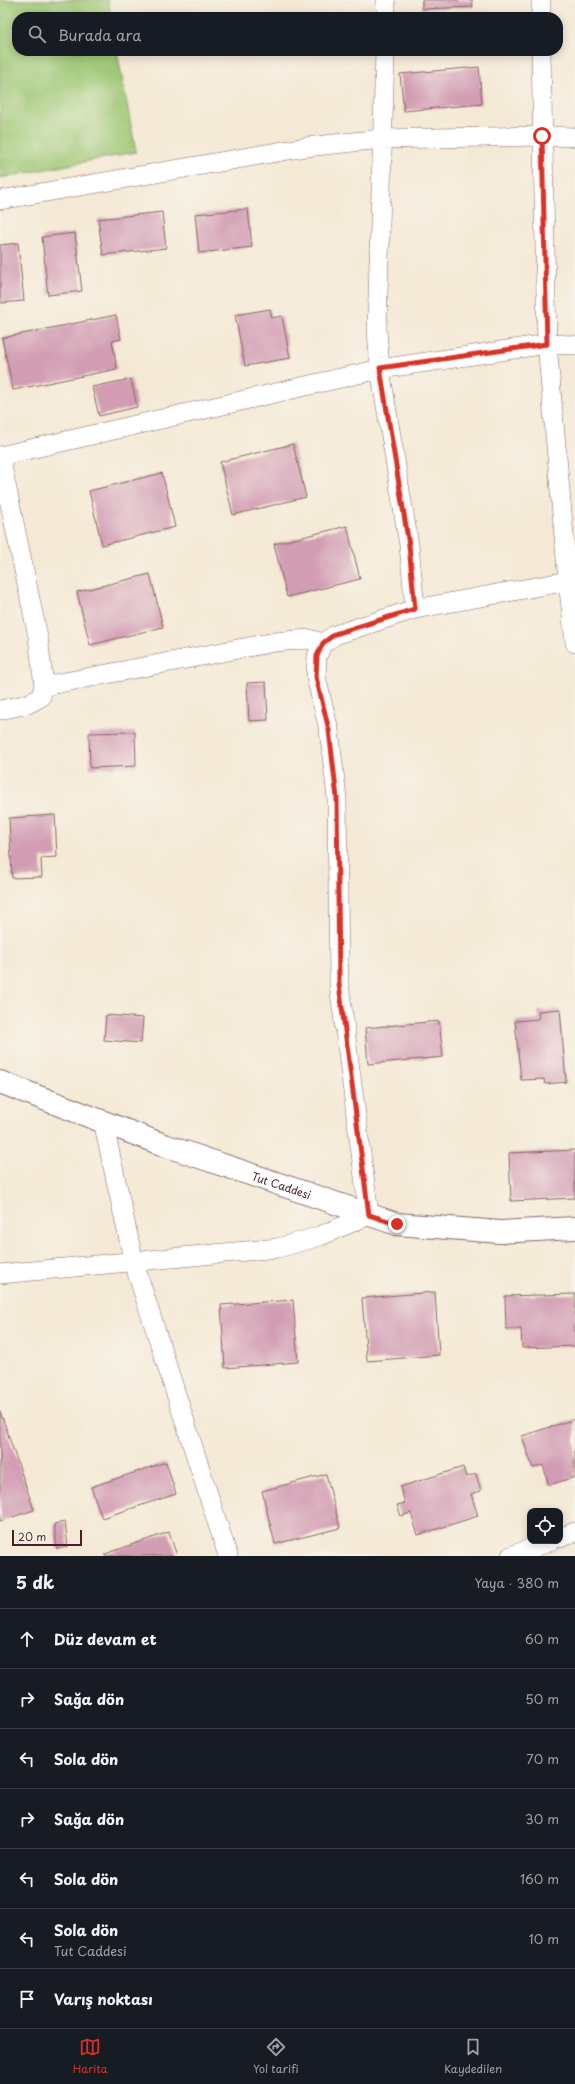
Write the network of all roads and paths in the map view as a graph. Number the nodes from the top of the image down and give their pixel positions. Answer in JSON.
{"nodes":[{"id":1,"x":386,"y":0,"type":"edge"},
{"id":2,"x":541,"y":0,"type":"edge"},
{"id":3,"x":386,"y":12,"type":"edge"},
{"id":4,"x":541,"y":12,"type":"edge"},
{"id":5,"x":384,"y":56,"type":"edge"},
{"id":6,"x":541,"y":56,"type":"edge"},
{"id":7,"x":542,"y":136,"type":"junction"},
{"id":8,"x":575,"y":137,"type":"edge"},
{"id":9,"x":381,"y":140,"type":"junction"},
{"id":10,"x":0,"y":200,"type":"edge"},
{"id":11,"x":547,"y":344,"type":"junction"},
{"id":12,"x":575,"y":345,"type":"edge"},
{"id":13,"x":380,"y":368,"type":"junction"},
{"id":14,"x":0,"y":456,"type":"edge"},
{"id":15,"x":570,"y":549,"type":"edge"},
{"id":16,"x":568,"y":581,"type":"junction"},
{"id":17,"x":415,"y":609,"type":"junction"},
{"id":18,"x":323,"y":643,"type":"junction"},
{"id":19,"x":575,"y":643,"type":"edge"},
{"id":20,"x":44,"y":686,"type":"junction"},
{"id":21,"x":0,"y":710,"type":"edge"},
{"id":22,"x":0,"y":1082,"type":"edge"},
{"id":23,"x":103,"y":1122,"type":"junction"},
{"id":24,"x":369,"y":1215,"type":"junction"},
{"id":25,"x":575,"y":1228,"type":"edge"},
{"id":26,"x":134,"y":1263,"type":"junction"},
{"id":27,"x":0,"y":1274,"type":"edge"},
{"id":28,"x":575,"y":1532,"type":"edge"},
{"id":29,"x":563,"y":1537,"type":"edge"},
{"id":30,"x":543,"y":1544,"type":"edge"},
{"id":31,"x":228,"y":1556,"type":"edge"},
{"id":32,"x":511,"y":1556,"type":"edge"}],
"edges":[{"from":1,"to":3,"type":"street"},
{"from":2,"to":4,"type":"street"},
{"from":5,"to":9,"type":"street"},
{"from":6,"to":7,"type":"street"},
{"from":7,"to":8,"type":"street"},
{"from":7,"to":9,"type":"street"},
{"from":7,"to":11,"type":"street"},
{"from":9,"to":10,"type":"street"},
{"from":9,"to":13,"type":"street"},
{"from":11,"to":12,"type":"street"},
{"from":11,"to":13,"type":"street"},
{"from":11,"to":15,"type":"street"},
{"from":13,"to":14,"type":"street"},
{"from":13,"to":17,"type":"street"},
{"from":14,"to":20,"type":"street"},
{"from":15,"to":16,"type":"street"},
{"from":16,"to":17,"type":"street"},
{"from":16,"to":19,"type":"street"},
{"from":17,"to":18,"type":"street"},
{"from":18,"to":20,"type":"street"},
{"from":18,"to":24,"type":"street"},
{"from":20,"to":21,"type":"street"},
{"from":22,"to":23,"type":"street","name":"Tut Caddesi"},
{"from":23,"to":24,"type":"street","name":"Tut Caddesi"},
{"from":23,"to":26,"type":"street"},
{"from":24,"to":25,"type":"street","name":"Tut Caddesi"},
{"from":24,"to":26,"type":"street"},
{"from":26,"to":27,"type":"street"},
{"from":26,"to":31,"type":"street"},
{"from":28,"to":29,"type":"street"},
{"from":30,"to":32,"type":"street"}]}
